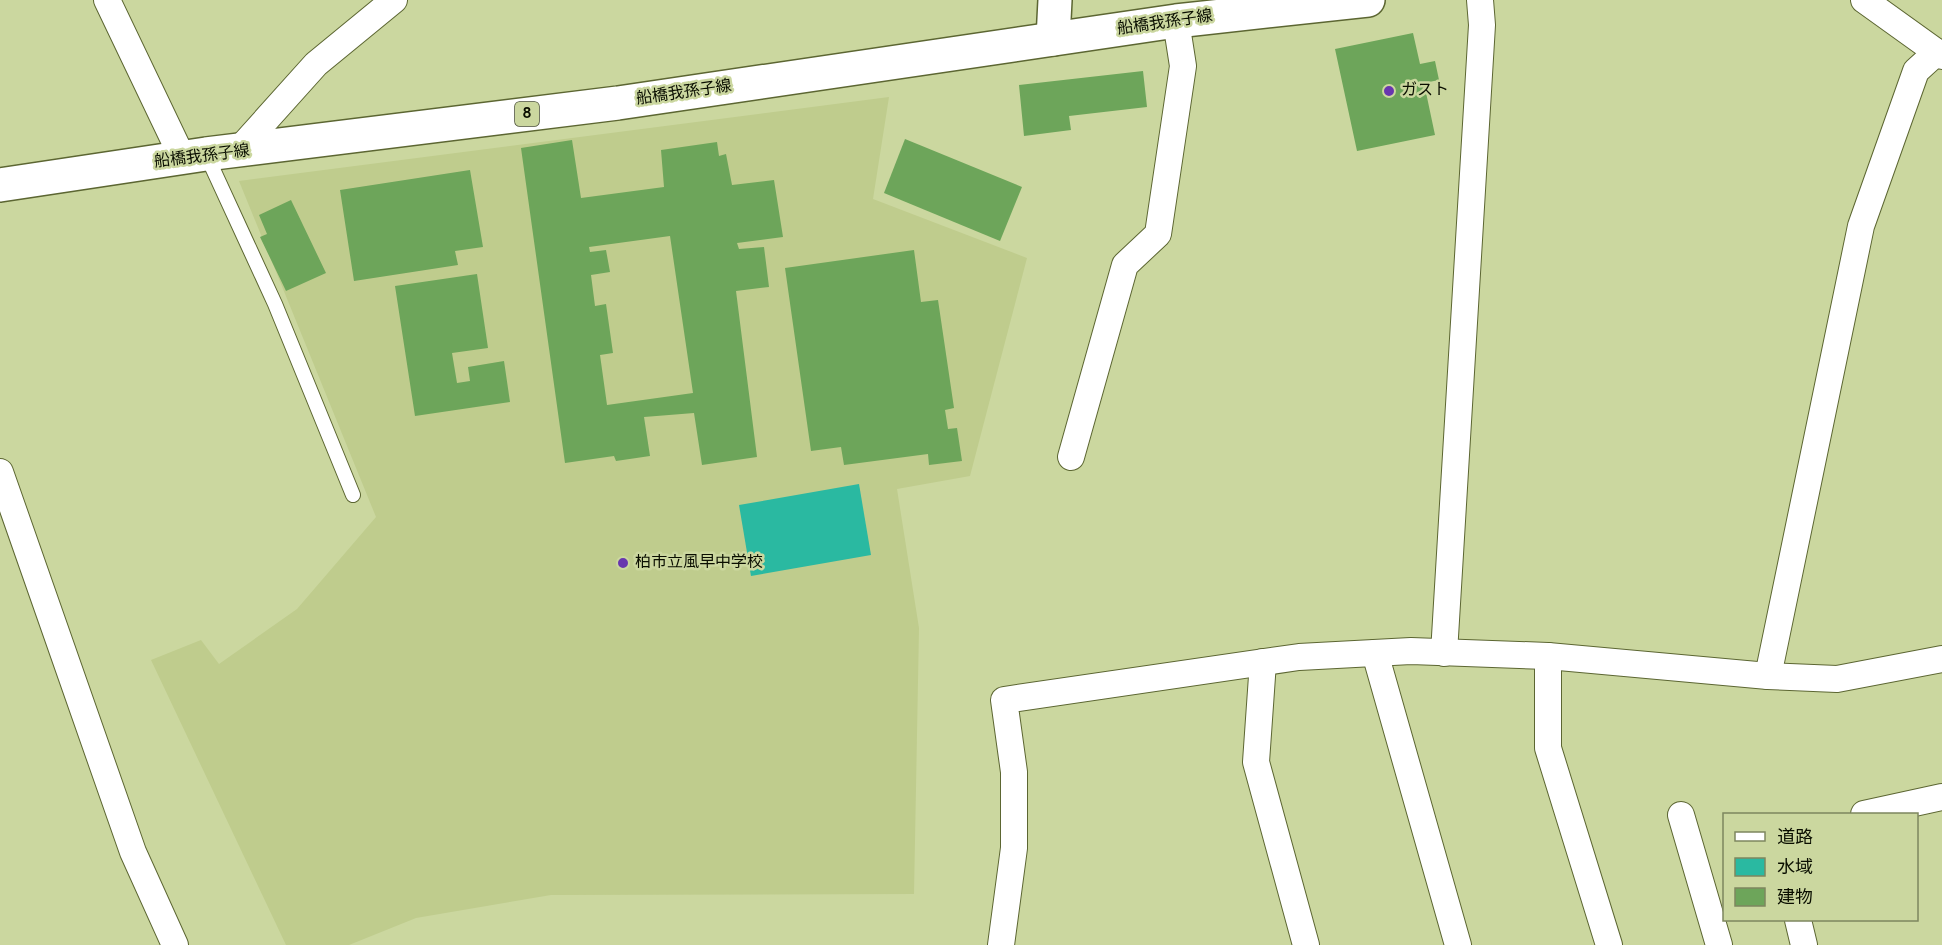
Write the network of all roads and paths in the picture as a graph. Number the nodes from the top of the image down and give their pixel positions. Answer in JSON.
{"nodes":[{"id":1,"x":107,"y":0,"type":"edge"},
{"id":2,"x":394,"y":0,"type":"edge"},
{"id":3,"x":1055,"y":0,"type":"edge"},
{"id":4,"x":1368,"y":0,"type":"edge"},
{"id":5,"x":1480,"y":0,"type":"edge"},
{"id":6,"x":1864,"y":0,"type":"edge"},
{"id":7,"x":1176,"y":21,"type":"junction"},
{"id":8,"x":1053,"y":39,"type":"junction"},
{"id":9,"x":1939,"y":54,"type":"edge"},
{"id":10,"x":209,"y":155,"type":"junction"},
{"id":11,"x":0,"y":185,"type":"edge"},
{"id":12,"x":1071,"y":457,"type":"dead end"},
{"id":13,"x":0,"y":472,"type":"edge"},
{"id":14,"x":353,"y":495,"type":"dead end"},
{"id":15,"x":1375,"y":653,"type":"junction"},
{"id":16,"x":1444,"y":653,"type":"junction"},
{"id":17,"x":1548,"y":656,"type":"junction"},
{"id":18,"x":1942,"y":659,"type":"edge"},
{"id":19,"x":1263,"y":662,"type":"junction"},
{"id":20,"x":1768,"y":676,"type":"junction"},
{"id":21,"x":1942,"y":797,"type":"edge"},
{"id":22,"x":1868,"y":813,"type":"edge"},
{"id":23,"x":1681,"y":815,"type":"dead end"},
{"id":24,"x":1798,"y":921,"type":"edge"},
{"id":25,"x":175,"y":945,"type":"edge"},
{"id":26,"x":1001,"y":945,"type":"edge"},
{"id":27,"x":1306,"y":945,"type":"edge"},
{"id":28,"x":1458,"y":945,"type":"edge"},
{"id":29,"x":1610,"y":945,"type":"edge"},
{"id":30,"x":1719,"y":945,"type":"edge"},
{"id":31,"x":1804,"y":945,"type":"edge"}],
"edges":[{"from":1,"to":10,"type":"street"},
{"from":2,"to":10,"type":"street"},
{"from":3,"to":8,"type":"main road"},
{"from":4,"to":7,"type":"main road","name":"船橋我孫子線","number":"8"},
{"from":5,"to":16,"type":"street"},
{"from":6,"to":9,"type":"street"},
{"from":7,"to":8,"type":"main road","name":"船橋我孫子線","number":"8"},
{"from":7,"to":12,"type":"street"},
{"from":8,"to":10,"type":"main road","name":"船橋我孫子線","number":"8"},
{"from":9,"to":20,"type":"street"},
{"from":10,"to":11,"type":"main road","name":"船橋我孫子線","number":"8"},
{"from":10,"to":14,"type":"lane"},
{"from":13,"to":25,"type":"street"},
{"from":15,"to":16,"type":"street"},
{"from":15,"to":19,"type":"street"},
{"from":15,"to":28,"type":"street"},
{"from":16,"to":17,"type":"street"},
{"from":17,"to":20,"type":"street"},
{"from":17,"to":29,"type":"street"},
{"from":18,"to":20,"type":"street"},
{"from":19,"to":26,"type":"street"},
{"from":19,"to":27,"type":"street"},
{"from":21,"to":22,"type":"street"},
{"from":23,"to":30,"type":"street"},
{"from":24,"to":31,"type":"street"}]}
